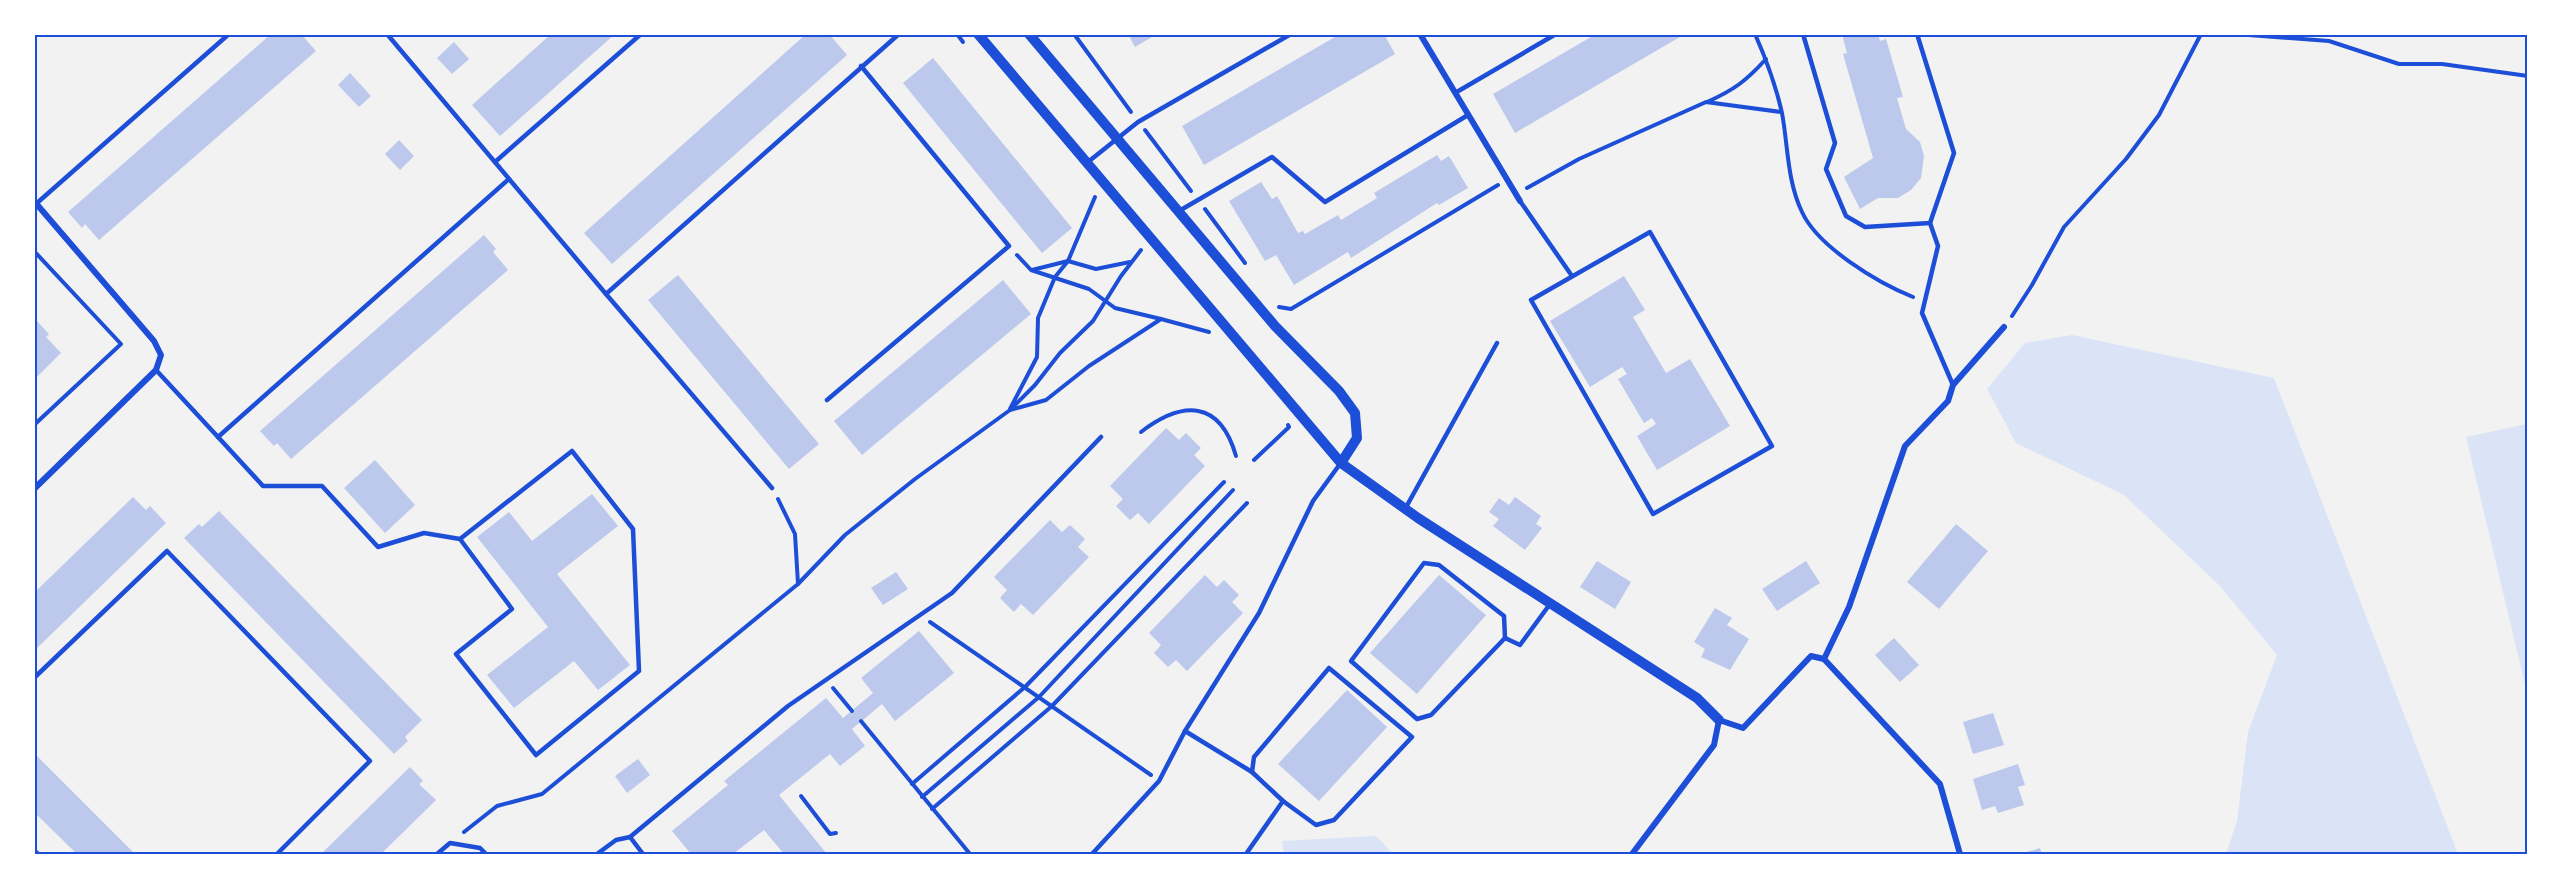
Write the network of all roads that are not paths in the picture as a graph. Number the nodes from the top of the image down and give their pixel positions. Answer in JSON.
{"nodes":[{"id":1,"x":229,"y":34,"type":"edge"},
{"id":2,"x":641,"y":34,"type":"edge"},
{"id":3,"x":899,"y":34,"type":"edge"},
{"id":4,"x":978,"y":34,"type":"edge"},
{"id":5,"x":1029,"y":34,"type":"edge"},
{"id":6,"x":1292,"y":34,"type":"edge"},
{"id":7,"x":1420,"y":34,"type":"edge"},
{"id":8,"x":1556,"y":34,"type":"edge"},
{"id":9,"x":1803,"y":34,"type":"edge"},
{"id":10,"x":1917,"y":34,"type":"edge"},
{"id":11,"x":390,"y":35,"type":"edge"},
{"id":12,"x":861,"y":66,"type":"junction"},
{"id":13,"x":1455,"y":93,"type":"junction"},
{"id":14,"x":1468,"y":115,"type":"junction"},
{"id":15,"x":1118,"y":138,"type":"junction"},
{"id":16,"x":495,"y":162,"type":"junction"},
{"id":17,"x":1088,"y":162,"type":"junction"},
{"id":18,"x":509,"y":179,"type":"junction"},
{"id":19,"x":1520,"y":201,"type":"joint"},
{"id":20,"x":36,"y":202,"type":"edge"},
{"id":21,"x":1179,"y":211,"type":"junction"},
{"id":22,"x":1930,"y":223,"type":"junction"},
{"id":23,"x":1572,"y":276,"type":"junction"},
{"id":24,"x":606,"y":294,"type":"junction"},
{"id":25,"x":2004,"y":327,"type":"road end"},
{"id":26,"x":1497,"y":343,"type":"dead end"},
{"id":27,"x":156,"y":370,"type":"junction"},
{"id":28,"x":1953,"y":385,"type":"junction"},
{"id":29,"x":827,"y":400,"type":"dead end"},
{"id":30,"x":218,"y":437,"type":"junction"},
{"id":31,"x":1101,"y":437,"type":"dead end"},
{"id":32,"x":1341,"y":463,"type":"junction"},
{"id":33,"x":772,"y":488,"type":"road end"},
{"id":34,"x":34,"y":489,"type":"edge"},
{"id":35,"x":1405,"y":509,"type":"junction"},
{"id":36,"x":460,"y":539,"type":"junction"},
{"id":37,"x":1550,"y":604,"type":"junction"},
{"id":38,"x":1505,"y":638,"type":"junction"},
{"id":39,"x":1824,"y":658,"type":"junction"},
{"id":40,"x":34,"y":678,"type":"edge"},
{"id":41,"x":1719,"y":720,"type":"junction"},
{"id":42,"x":1185,"y":731,"type":"junction"},
{"id":43,"x":1252,"y":772,"type":"junction"},
{"id":44,"x":1283,"y":801,"type":"junction"},
{"id":45,"x":630,"y":837,"type":"junction"},
{"id":46,"x":277,"y":855,"type":"edge"},
{"id":47,"x":437,"y":855,"type":"edge"},
{"id":48,"x":486,"y":855,"type":"edge"},
{"id":49,"x":597,"y":855,"type":"edge"},
{"id":50,"x":643,"y":855,"type":"edge"},
{"id":51,"x":1092,"y":855,"type":"edge"},
{"id":52,"x":1246,"y":855,"type":"edge"},
{"id":53,"x":1632,"y":855,"type":"edge"},
{"id":54,"x":1960,"y":855,"type":"edge"}],
"edges":[{"from":1,"to":20,"type":"lane"},
{"from":2,"to":16,"type":"lane"},
{"from":3,"to":12,"type":"lane"},
{"from":4,"to":17,"type":"street"},
{"from":5,"to":15,"type":"street"},
{"from":6,"to":15,"type":"lane"},
{"from":7,"to":13,"type":"street"},
{"from":8,"to":13,"type":"lane"},
{"from":9,"to":22,"type":"lane"},
{"from":10,"to":22,"type":"lane"},
{"from":11,"to":16,"type":"lane"},
{"from":12,"to":24,"type":"lane"},
{"from":12,"to":29,"type":"lane"},
{"from":13,"to":14,"type":"street"},
{"from":14,"to":19,"type":"street"},
{"from":14,"to":21,"type":"lane"},
{"from":15,"to":17,"type":"lane"},
{"from":15,"to":21,"type":"street"},
{"from":16,"to":18,"type":"lane"},
{"from":17,"to":32,"type":"street"},
{"from":18,"to":24,"type":"lane"},
{"from":18,"to":30,"type":"lane"},
{"from":19,"to":23,"type":"lane"},
{"from":20,"to":27,"type":"street"},
{"from":21,"to":32,"type":"street"},
{"from":22,"to":28,"type":"lane"},
{"from":23,"to":23,"type":"lane"},
{"from":24,"to":33,"type":"lane"},
{"from":25,"to":28,"type":"street"},
{"from":26,"to":35,"type":"lane"},
{"from":27,"to":30,"type":"lane"},
{"from":27,"to":34,"type":"street"},
{"from":28,"to":39,"type":"street"},
{"from":30,"to":36,"type":"lane"},
{"from":31,"to":45,"type":"lane"},
{"from":32,"to":35,"type":"street"},
{"from":32,"to":42,"type":"lane"},
{"from":35,"to":37,"type":"street"},
{"from":36,"to":36,"type":"lane"},
{"from":37,"to":38,"type":"lane"},
{"from":37,"to":41,"type":"street"},
{"from":38,"to":38,"type":"lane"},
{"from":39,"to":41,"type":"street"},
{"from":39,"to":54,"type":"street"},
{"from":40,"to":46,"type":"lane"},
{"from":41,"to":53,"type":"street"},
{"from":42,"to":43,"type":"lane"},
{"from":42,"to":51,"type":"lane"},
{"from":43,"to":44,"type":"lane"},
{"from":43,"to":44,"type":"lane"},
{"from":44,"to":52,"type":"lane"},
{"from":45,"to":49,"type":"lane"},
{"from":45,"to":50,"type":"lane"},
{"from":47,"to":48,"type":"lane"}]}
